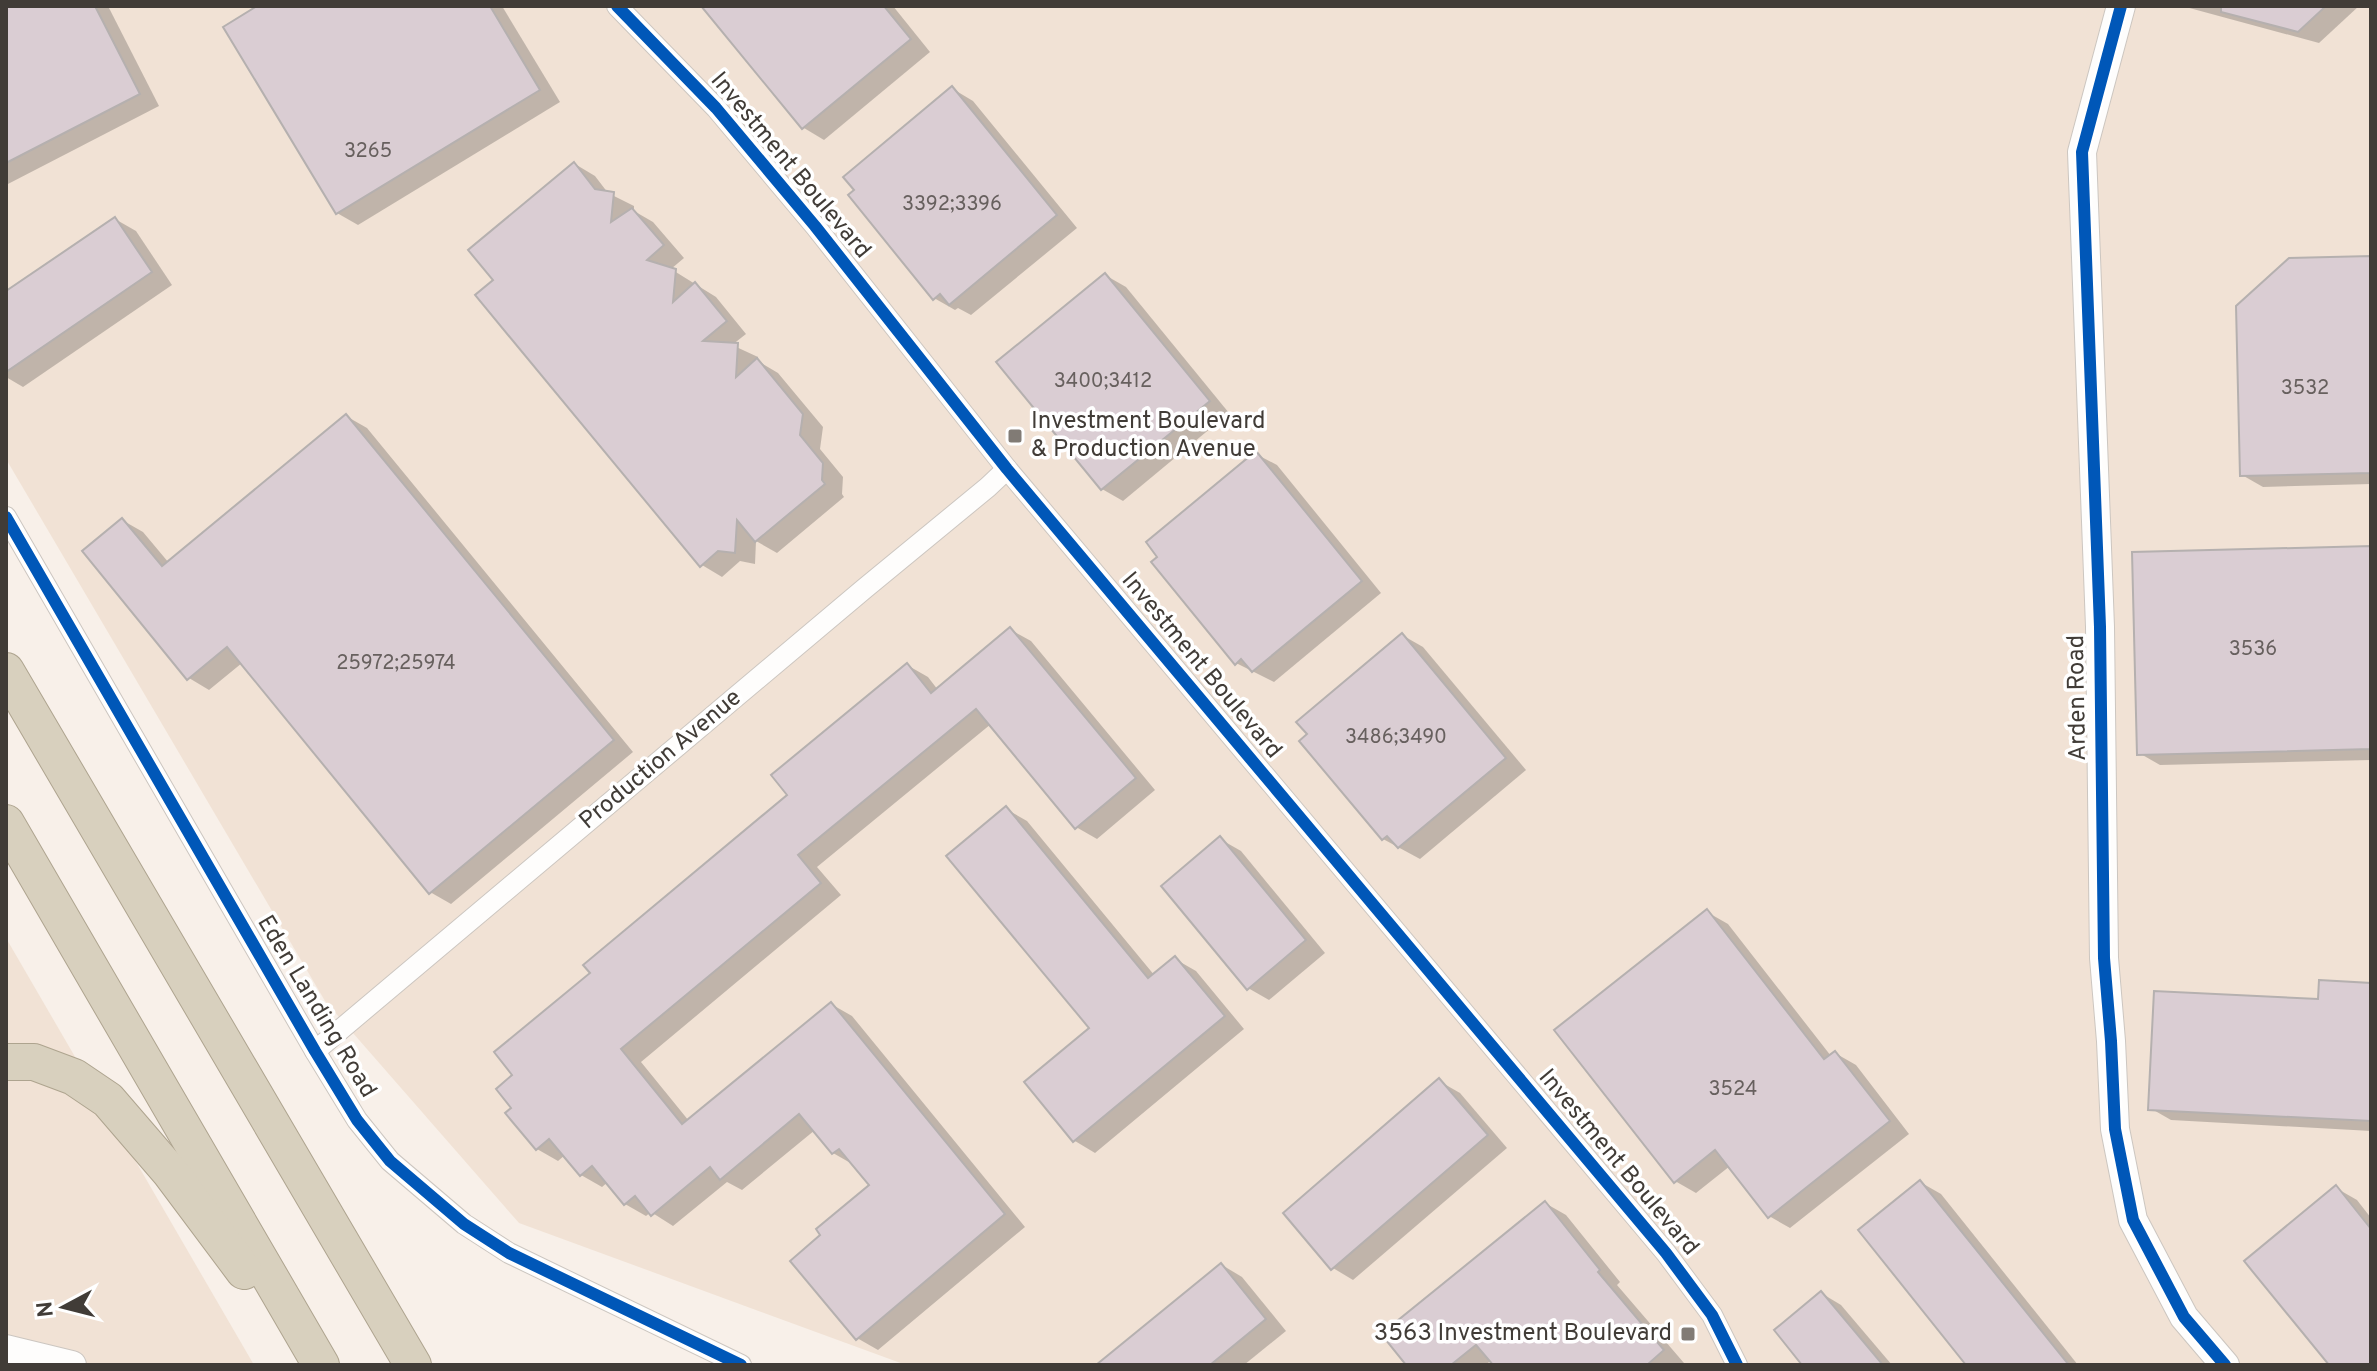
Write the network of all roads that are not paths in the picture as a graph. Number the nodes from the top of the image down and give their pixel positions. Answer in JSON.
{"nodes":[{"id":1,"x":617,"y":6,"type":"edge"},
{"id":2,"x":2121,"y":6,"type":"edge"},
{"id":3,"x":1007,"y":469,"type":"junction"},
{"id":4,"x":6,"y":517,"type":"edge"},
{"id":5,"x":6,"y":671,"type":"edge"},
{"id":6,"x":6,"y":823,"type":"edge"},
{"id":7,"x":315,"y":1051,"type":"junction"},
{"id":8,"x":6,"y":1062,"type":"edge"},
{"id":9,"x":6,"y":1349,"type":"edge"},
{"id":10,"x":72,"y":1365,"type":"edge"},
{"id":11,"x":318,"y":1365,"type":"edge"},
{"id":12,"x":413,"y":1365,"type":"edge"},
{"id":13,"x":741,"y":1365,"type":"edge"},
{"id":14,"x":1737,"y":1365,"type":"edge"},
{"id":15,"x":2225,"y":1365,"type":"edge"}],
"edges":[{"from":1,"to":3,"type":"street","name":"Investment Boulevard"},
{"from":2,"to":15,"type":"street","name":"Arden Road"},
{"from":3,"to":7,"type":"street","name":"Production Avenue"},
{"from":3,"to":14,"type":"street","name":"Investment Boulevard"},
{"from":4,"to":7,"type":"street","name":"Eden Landing Road"},
{"from":5,"to":12,"type":"highway"},
{"from":6,"to":11,"type":"highway"},
{"from":7,"to":13,"type":"street","name":"Eden Landing Road"},
{"from":8,"to":11,"type":"highway"},
{"from":9,"to":10,"type":"street"}]}
